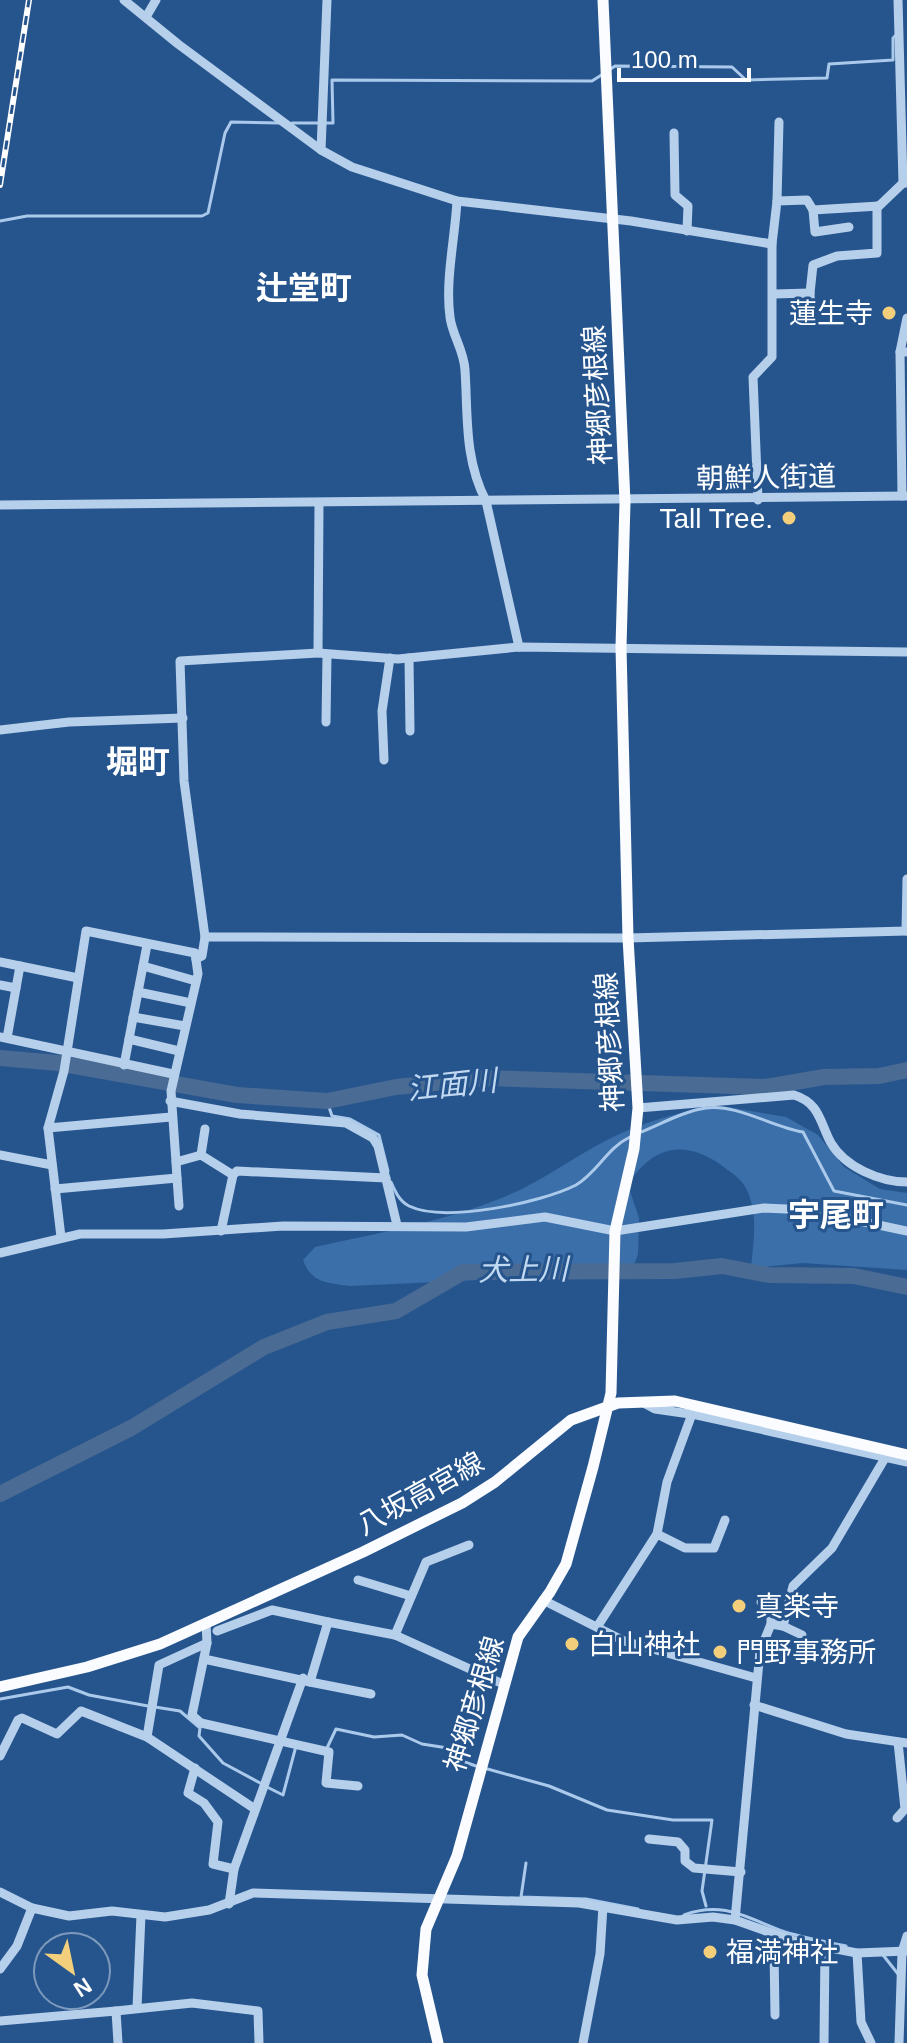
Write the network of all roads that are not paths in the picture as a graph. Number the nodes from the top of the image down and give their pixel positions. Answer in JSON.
{"nodes":[{"id":1,"x":124,"y":0,"type":"edge"},
{"id":2,"x":156,"y":0,"type":"edge"},
{"id":3,"x":327,"y":0,"type":"edge"},
{"id":4,"x":603,"y":0,"type":"edge"},
{"id":5,"x":898,"y":0,"type":"edge"},
{"id":6,"x":146,"y":17,"type":"junction"},
{"id":7,"x":779,"y":122,"type":"dead end"},
{"id":8,"x":674,"y":133,"type":"dead end"},
{"id":9,"x":321,"y":150,"type":"junction"},
{"id":10,"x":905,"y":183,"type":"edge"},
{"id":11,"x":457,"y":201,"type":"junction"},
{"id":12,"x":777,"y":201,"type":"junction"},
{"id":13,"x":877,"y":206,"type":"junction"},
{"id":14,"x":813,"y":210,"type":"junction"},
{"id":15,"x":610,"y":220,"type":"junction"},
{"id":16,"x":849,"y":227,"type":"dead end"},
{"id":17,"x":687,"y":231,"type":"junction"},
{"id":18,"x":772,"y":244,"type":"junction"},
{"id":19,"x":810,"y":293,"type":"junction"},
{"id":20,"x":774,"y":294,"type":"junction"},
{"id":21,"x":811,"y":311,"type":"dead end"},
{"id":22,"x":907,"y":318,"type":"edge"},
{"id":23,"x":903,"y":352,"type":"edge"},
{"id":24,"x":905,"y":496,"type":"edge"},
{"id":25,"x":758,"y":500,"type":"junction"},
{"id":26,"x":486,"y":501,"type":"junction"},
{"id":27,"x":625,"y":502,"type":"junction"},
{"id":28,"x":319,"y":504,"type":"junction"},
{"id":29,"x":0,"y":505,"type":"edge"},
{"id":30,"x":519,"y":647,"type":"junction"},
{"id":31,"x":621,"y":647,"type":"junction"},
{"id":32,"x":907,"y":652,"type":"edge"},
{"id":33,"x":323,"y":654,"type":"junction"},
{"id":34,"x":390,"y":658,"type":"junction"},
{"id":35,"x":409,"y":658,"type":"junction"},
{"id":36,"x":183,"y":718,"type":"junction"},
{"id":37,"x":326,"y":722,"type":"dead end"},
{"id":38,"x":0,"y":730,"type":"edge"},
{"id":39,"x":410,"y":731,"type":"dead end"},
{"id":40,"x":384,"y":760,"type":"dead end"},
{"id":41,"x":907,"y":879,"type":"edge"},
{"id":42,"x":907,"y":931,"type":"edge"},
{"id":43,"x":205,"y":937,"type":"junction"},
{"id":44,"x":628,"y":938,"type":"junction"},
{"id":45,"x":147,"y":945,"type":"junction"},
{"id":46,"x":196,"y":959,"type":"junction"},
{"id":47,"x":0,"y":962,"type":"edge"},
{"id":48,"x":20,"y":966,"type":"junction"},
{"id":49,"x":143,"y":966,"type":"junction"},
{"id":50,"x":78,"y":978,"type":"junction"},
{"id":51,"x":196,"y":981,"type":"junction"},
{"id":52,"x":0,"y":985,"type":"edge"},
{"id":53,"x":16,"y":988,"type":"junction"},
{"id":54,"x":138,"y":992,"type":"junction"},
{"id":55,"x":191,"y":1003,"type":"junction"},
{"id":56,"x":0,"y":1011,"type":"edge"},
{"id":57,"x":11,"y":1013,"type":"junction"},
{"id":58,"x":133,"y":1017,"type":"junction"},
{"id":59,"x":185,"y":1026,"type":"junction"},
{"id":60,"x":3,"y":1037,"type":"edge"},
{"id":61,"x":129,"y":1039,"type":"junction"},
{"id":62,"x":179,"y":1051,"type":"junction"},
{"id":63,"x":66,"y":1056,"type":"junction"},
{"id":64,"x":124,"y":1065,"type":"junction"},
{"id":65,"x":171,"y":1087,"type":"junction"},
{"id":66,"x":638,"y":1108,"type":"junction"},
{"id":67,"x":171,"y":1117,"type":"junction"},
{"id":68,"x":48,"y":1128,"type":"junction"},
{"id":69,"x":205,"y":1129,"type":"dead end"},
{"id":70,"x":0,"y":1155,"type":"edge"},
{"id":71,"x":201,"y":1155,"type":"junction"},
{"id":72,"x":176,"y":1162,"type":"junction"},
{"id":73,"x":52,"y":1165,"type":"junction"},
{"id":74,"x":233,"y":1175,"type":"junction"},
{"id":75,"x":177,"y":1178,"type":"junction"},
{"id":76,"x":386,"y":1178,"type":"junction"},
{"id":77,"x":907,"y":1182,"type":"edge"},
{"id":78,"x":55,"y":1189,"type":"junction"},
{"id":79,"x":179,"y":1206,"type":"dead end"},
{"id":80,"x":397,"y":1225,"type":"junction"},
{"id":81,"x":221,"y":1231,"type":"junction"},
{"id":82,"x":907,"y":1231,"type":"edge"},
{"id":83,"x":615,"y":1235,"type":"junction"},
{"id":84,"x":61,"y":1237,"type":"junction"},
{"id":85,"x":0,"y":1253,"type":"edge"},
{"id":86,"x":641,"y":1400,"type":"junction"},
{"id":87,"x":608,"y":1407,"type":"junction"},
{"id":88,"x":692,"y":1414,"type":"junction"},
{"id":89,"x":907,"y":1455,"type":"edge"},
{"id":90,"x":885,"y":1458,"type":"junction"},
{"id":91,"x":907,"y":1462,"type":"edge"},
{"id":92,"x":725,"y":1520,"type":"dead end"},
{"id":93,"x":657,"y":1534,"type":"junction"},
{"id":94,"x":469,"y":1545,"type":"dead end"},
{"id":95,"x":358,"y":1580,"type":"dead end"},
{"id":96,"x":411,"y":1596,"type":"junction"},
{"id":97,"x":543,"y":1600,"type":"junction"},
{"id":98,"x":761,"y":1602,"type":"dead end"},
{"id":99,"x":328,"y":1622,"type":"junction"},
{"id":100,"x":206,"y":1623,"type":"junction"},
{"id":101,"x":771,"y":1624,"type":"junction"},
{"id":102,"x":783,"y":1626,"type":"junction"},
{"id":103,"x":597,"y":1627,"type":"junction"},
{"id":104,"x":217,"y":1631,"type":"dead end"},
{"id":105,"x":395,"y":1635,"type":"junction"},
{"id":106,"x":802,"y":1635,"type":"dead end"},
{"id":107,"x":207,"y":1643,"type":"junction"},
{"id":108,"x":204,"y":1659,"type":"junction"},
{"id":109,"x":756,"y":1678,"type":"junction"},
{"id":110,"x":306,"y":1680,"type":"junction"},
{"id":111,"x":503,"y":1684,"type":"junction"},
{"id":112,"x":0,"y":1687,"type":"edge"},
{"id":113,"x":371,"y":1694,"type":"dead end"},
{"id":114,"x":754,"y":1705,"type":"junction"},
{"id":115,"x":147,"y":1737,"type":"junction"},
{"id":116,"x":279,"y":1741,"type":"junction"},
{"id":117,"x":903,"y":1742,"type":"edge"},
{"id":118,"x":0,"y":1756,"type":"edge"},
{"id":119,"x":195,"y":1768,"type":"junction"},
{"id":120,"x":358,"y":1786,"type":"dead end"},
{"id":121,"x":255,"y":1809,"type":"junction"},
{"id":122,"x":897,"y":1818,"type":"dead end"},
{"id":123,"x":649,"y":1839,"type":"dead end"},
{"id":124,"x":234,"y":1869,"type":"junction"},
{"id":125,"x":741,"y":1872,"type":"junction"},
{"id":126,"x":0,"y":1892,"type":"edge"},
{"id":127,"x":438,"y":1900,"type":"junction"},
{"id":128,"x":229,"y":1904,"type":"junction"},
{"id":129,"x":603,"y":1906,"type":"junction"},
{"id":130,"x":32,"y":1908,"type":"junction"},
{"id":131,"x":141,"y":1915,"type":"junction"},
{"id":132,"x":736,"y":1915,"type":"junction"},
{"id":133,"x":907,"y":1936,"type":"edge"},
{"id":134,"x":778,"y":1937,"type":"junction"},
{"id":135,"x":825,"y":1947,"type":"junction"},
{"id":136,"x":905,"y":1952,"type":"edge"},
{"id":137,"x":857,"y":1953,"type":"junction"},
{"id":138,"x":0,"y":1969,"type":"edge"},
{"id":139,"x":137,"y":2008,"type":"junction"},
{"id":140,"x":116,"y":2011,"type":"junction"},
{"id":141,"x":775,"y":2015,"type":"dead end"},
{"id":142,"x":0,"y":2021,"type":"edge"},
{"id":143,"x":118,"y":2043,"type":"edge"},
{"id":144,"x":259,"y":2043,"type":"edge"},
{"id":145,"x":438,"y":2043,"type":"edge"},
{"id":146,"x":583,"y":2043,"type":"edge"},
{"id":147,"x":824,"y":2043,"type":"edge"},
{"id":148,"x":871,"y":2043,"type":"edge"},
{"id":149,"x":899,"y":2043,"type":"edge"}],
"edges":[{"from":1,"to":6,"type":"street"},
{"from":2,"to":6,"type":"street"},
{"from":3,"to":9,"type":"street"},
{"from":4,"to":15,"type":"main road","name":"神郷彦根線"},
{"from":5,"to":10,"type":"street"},
{"from":6,"to":9,"type":"street"},
{"from":7,"to":12,"type":"street"},
{"from":8,"to":17,"type":"street"},
{"from":9,"to":11,"type":"street"},
{"from":10,"to":13,"type":"street"},
{"from":11,"to":15,"type":"street"},
{"from":11,"to":26,"type":"street"},
{"from":12,"to":14,"type":"street"},
{"from":12,"to":18,"type":"street"},
{"from":13,"to":14,"type":"street"},
{"from":13,"to":19,"type":"street"},
{"from":14,"to":16,"type":"street"},
{"from":15,"to":17,"type":"street"},
{"from":15,"to":27,"type":"main road","name":"神郷彦根線"},
{"from":17,"to":18,"type":"street"},
{"from":18,"to":20,"type":"street"},
{"from":19,"to":20,"type":"street"},
{"from":19,"to":21,"type":"street"},
{"from":20,"to":25,"type":"street"},
{"from":22,"to":23,"type":"street"},
{"from":23,"to":24,"type":"street"},
{"from":24,"to":25,"type":"street","name":"朝鮮人街道"},
{"from":25,"to":27,"type":"street","name":"朝鮮人街道"},
{"from":26,"to":27,"type":"street","name":"朝鮮人街道"},
{"from":26,"to":28,"type":"street","name":"朝鮮人街道"},
{"from":26,"to":30,"type":"street"},
{"from":27,"to":31,"type":"main road","name":"神郷彦根線"},
{"from":28,"to":29,"type":"street","name":"朝鮮人街道"},
{"from":28,"to":33,"type":"street"},
{"from":30,"to":31,"type":"street"},
{"from":30,"to":35,"type":"street"},
{"from":31,"to":32,"type":"street"},
{"from":31,"to":44,"type":"main road","name":"神郷彦根線"},
{"from":33,"to":34,"type":"street"},
{"from":33,"to":36,"type":"street"},
{"from":33,"to":37,"type":"street"},
{"from":34,"to":35,"type":"street"},
{"from":34,"to":40,"type":"street"},
{"from":35,"to":39,"type":"street"},
{"from":36,"to":38,"type":"street"},
{"from":36,"to":43,"type":"street"},
{"from":41,"to":42,"type":"street"},
{"from":42,"to":44,"type":"street"},
{"from":43,"to":44,"type":"street"},
{"from":43,"to":46,"type":"street"},
{"from":44,"to":66,"type":"main road","name":"神郷彦根線"},
{"from":45,"to":46,"type":"street"},
{"from":45,"to":49,"type":"street"},
{"from":45,"to":50,"type":"street"},
{"from":46,"to":51,"type":"street"},
{"from":47,"to":48,"type":"street"},
{"from":48,"to":50,"type":"street"},
{"from":48,"to":53,"type":"street"},
{"from":49,"to":51,"type":"street"},
{"from":49,"to":54,"type":"street"},
{"from":50,"to":63,"type":"street"},
{"from":51,"to":55,"type":"street"},
{"from":52,"to":53,"type":"street"},
{"from":53,"to":57,"type":"street"},
{"from":54,"to":55,"type":"street"},
{"from":54,"to":58,"type":"street"},
{"from":55,"to":59,"type":"street"},
{"from":56,"to":57,"type":"street"},
{"from":57,"to":60,"type":"street"},
{"from":58,"to":59,"type":"street"},
{"from":58,"to":61,"type":"street"},
{"from":59,"to":62,"type":"street"},
{"from":60,"to":63,"type":"street"},
{"from":61,"to":62,"type":"street"},
{"from":61,"to":64,"type":"street"},
{"from":62,"to":65,"type":"street"},
{"from":63,"to":64,"type":"street"},
{"from":63,"to":68,"type":"street"},
{"from":64,"to":65,"type":"street"},
{"from":65,"to":67,"type":"street"},
{"from":65,"to":76,"type":"street"},
{"from":66,"to":77,"type":"street"},
{"from":66,"to":83,"type":"main road","name":"神郷彦根線"},
{"from":67,"to":68,"type":"street"},
{"from":67,"to":72,"type":"street"},
{"from":68,"to":73,"type":"street"},
{"from":69,"to":71,"type":"street"},
{"from":70,"to":73,"type":"street"},
{"from":71,"to":72,"type":"street"},
{"from":71,"to":74,"type":"street"},
{"from":72,"to":75,"type":"street"},
{"from":73,"to":78,"type":"street"},
{"from":74,"to":76,"type":"street"},
{"from":74,"to":81,"type":"street"},
{"from":75,"to":78,"type":"street"},
{"from":75,"to":79,"type":"street"},
{"from":76,"to":80,"type":"street"},
{"from":78,"to":84,"type":"street"},
{"from":80,"to":81,"type":"street"},
{"from":80,"to":83,"type":"street"},
{"from":81,"to":84,"type":"street"},
{"from":82,"to":83,"type":"street"},
{"from":83,"to":87,"type":"main road","name":"神郷彦根線"},
{"from":84,"to":85,"type":"street"},
{"from":86,"to":87,"type":"main road","name":"八坂高宮線"},
{"from":86,"to":88,"type":"street"},
{"from":86,"to":89,"type":"main road","name":"八坂高宮線"},
{"from":87,"to":97,"type":"main road","name":"神郷彦根線"},
{"from":87,"to":100,"type":"main road","name":"八坂高宮線"},
{"from":88,"to":90,"type":"street"},
{"from":88,"to":93,"type":"street"},
{"from":90,"to":91,"type":"street"},
{"from":90,"to":102,"type":"street"},
{"from":92,"to":93,"type":"street"},
{"from":93,"to":103,"type":"street"},
{"from":94,"to":96,"type":"street"},
{"from":95,"to":96,"type":"street"},
{"from":96,"to":105,"type":"street"},
{"from":97,"to":103,"type":"street"},
{"from":97,"to":111,"type":"main road","name":"神郷彦根線"},
{"from":98,"to":101,"type":"street"},
{"from":99,"to":104,"type":"street"},
{"from":99,"to":105,"type":"street"},
{"from":99,"to":110,"type":"street"},
{"from":100,"to":107,"type":"street"},
{"from":100,"to":112,"type":"main road","name":"八坂高宮線"},
{"from":101,"to":102,"type":"street"},
{"from":101,"to":109,"type":"street"},
{"from":102,"to":106,"type":"street"},
{"from":103,"to":109,"type":"street"},
{"from":105,"to":111,"type":"street"},
{"from":107,"to":108,"type":"street"},
{"from":107,"to":115,"type":"street"},
{"from":108,"to":110,"type":"street"},
{"from":108,"to":116,"type":"street"},
{"from":109,"to":114,"type":"street"},
{"from":110,"to":113,"type":"street"},
{"from":110,"to":116,"type":"street"},
{"from":111,"to":127,"type":"main road","name":"神郷彦根線"},
{"from":114,"to":117,"type":"street"},
{"from":114,"to":125,"type":"street"},
{"from":115,"to":118,"type":"street"},
{"from":115,"to":119,"type":"street"},
{"from":116,"to":120,"type":"street"},
{"from":116,"to":121,"type":"street"},
{"from":117,"to":122,"type":"street"},
{"from":119,"to":121,"type":"street"},
{"from":119,"to":124,"type":"street"},
{"from":121,"to":124,"type":"street"},
{"from":123,"to":125,"type":"street"},
{"from":124,"to":128,"type":"street"},
{"from":125,"to":132,"type":"street"},
{"from":126,"to":130,"type":"street"},
{"from":127,"to":128,"type":"street"},
{"from":127,"to":129,"type":"street"},
{"from":127,"to":145,"type":"main road","name":"神郷彦根線"},
{"from":128,"to":131,"type":"street"},
{"from":129,"to":132,"type":"street"},
{"from":129,"to":146,"type":"street"},
{"from":130,"to":131,"type":"street"},
{"from":130,"to":138,"type":"street"},
{"from":131,"to":139,"type":"street"},
{"from":132,"to":134,"type":"street"},
{"from":133,"to":136,"type":"street"},
{"from":134,"to":135,"type":"street"},
{"from":134,"to":141,"type":"street"},
{"from":135,"to":137,"type":"street"},
{"from":135,"to":147,"type":"street"},
{"from":136,"to":137,"type":"street"},
{"from":136,"to":149,"type":"street"},
{"from":137,"to":148,"type":"street"},
{"from":139,"to":140,"type":"street"},
{"from":139,"to":144,"type":"street"},
{"from":140,"to":142,"type":"street"},
{"from":140,"to":143,"type":"street"}]}
